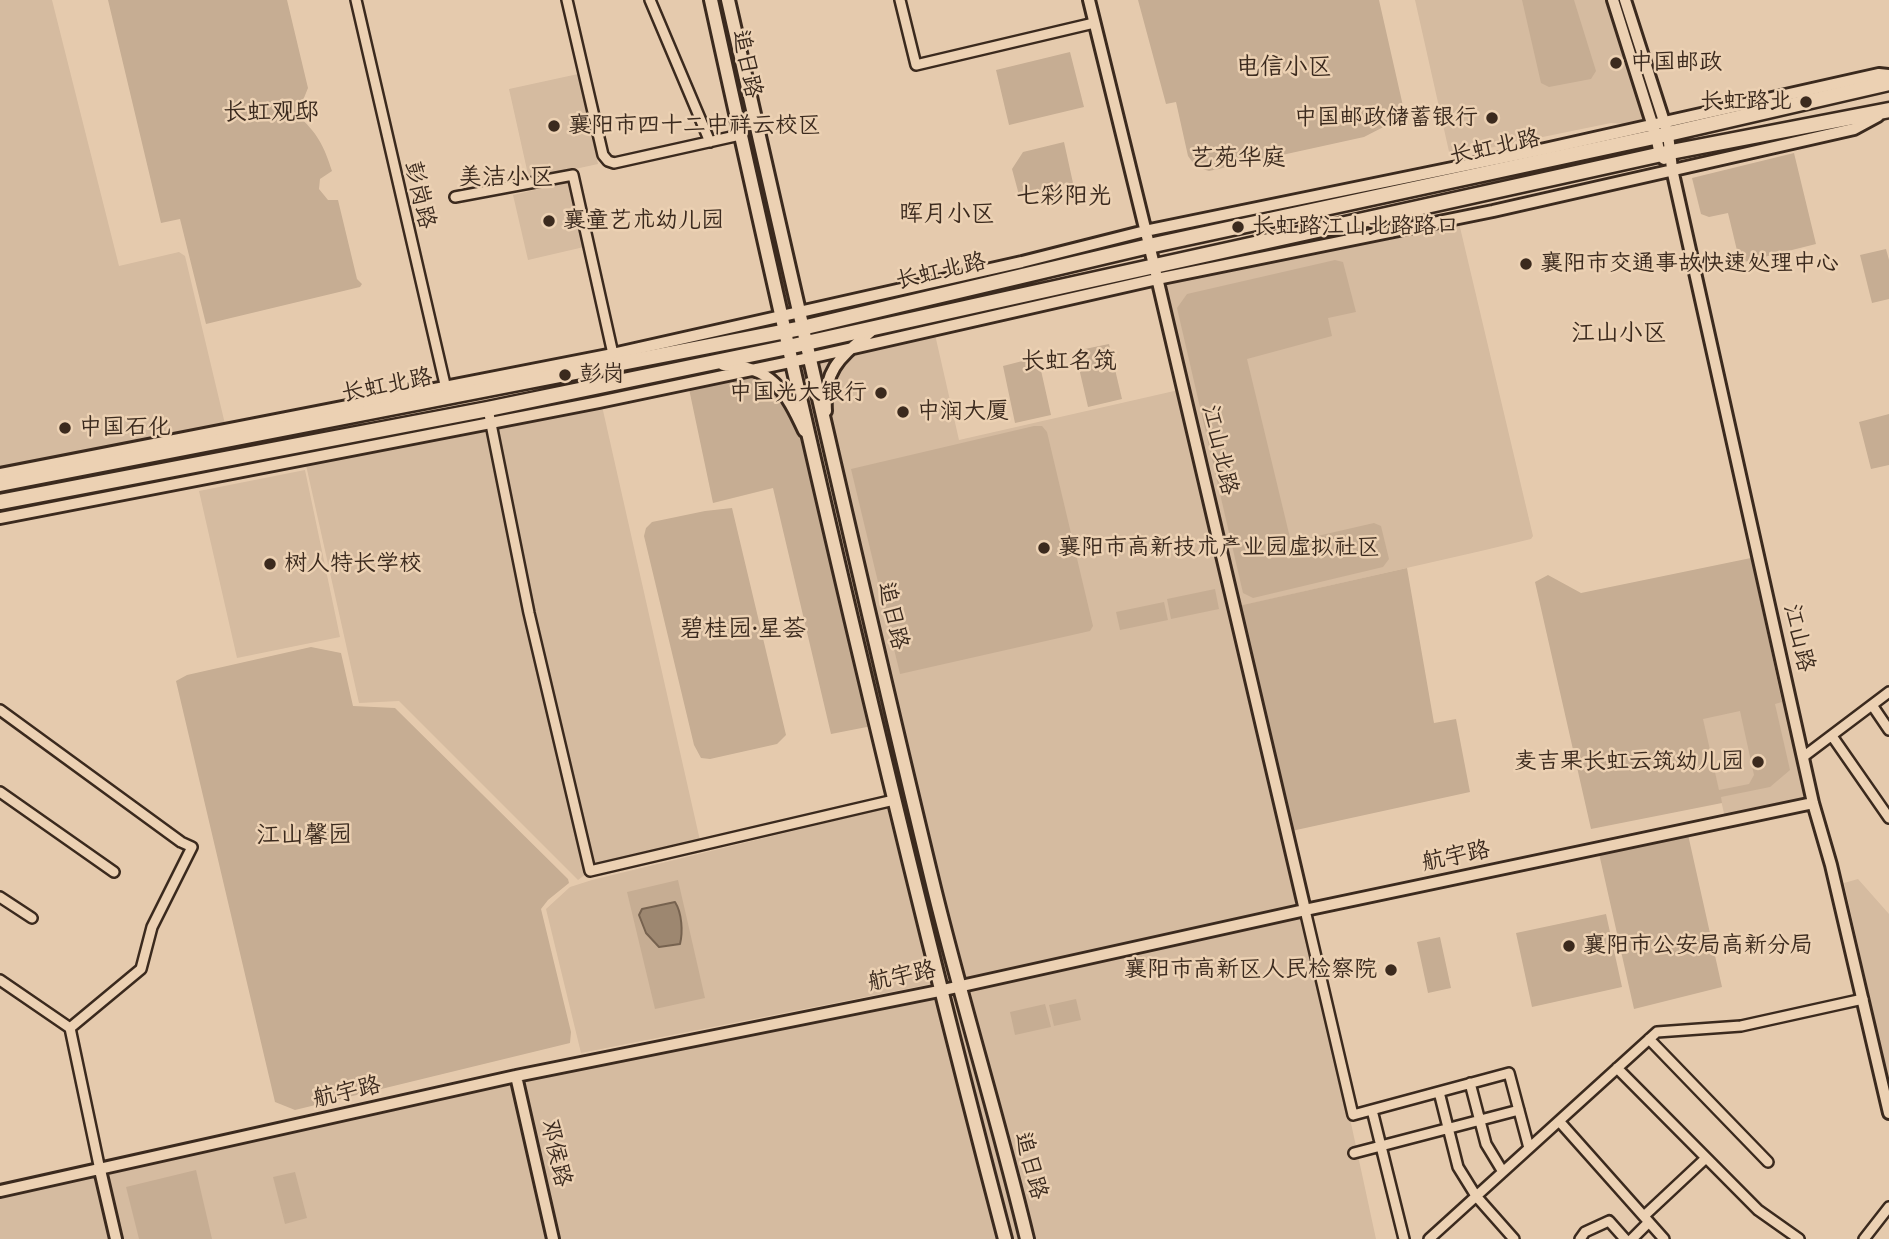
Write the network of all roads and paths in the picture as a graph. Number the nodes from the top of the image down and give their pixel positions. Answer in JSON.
{"nodes":[{"id":1,"x":356,"y":0,"type":"edge"},
{"id":2,"x":567,"y":0,"type":"edge"},
{"id":3,"x":650,"y":0,"type":"edge"},
{"id":4,"x":711,"y":0,"type":"edge"},
{"id":5,"x":729,"y":0,"type":"edge"},
{"id":6,"x":900,"y":0,"type":"edge"},
{"id":7,"x":1089,"y":0,"type":"edge"},
{"id":8,"x":1613,"y":0,"type":"edge"},
{"id":9,"x":1625,"y":0,"type":"edge"},
{"id":10,"x":1094,"y":23,"type":"junction"},
{"id":11,"x":1889,"y":75,"type":"edge"},
{"id":12,"x":1889,"y":83,"type":"edge"},
{"id":13,"x":1888,"y":110,"type":"edge"},
{"id":14,"x":1660,"y":129,"type":"junction"},
{"id":15,"x":740,"y":135,"type":"junction"},
{"id":16,"x":709,"y":142,"type":"junction"},
{"id":17,"x":1666,"y":154,"type":"junction"},
{"id":18,"x":1672,"y":169,"type":"junction"},
{"id":19,"x":455,"y":197,"type":"dead end"},
{"id":20,"x":1145,"y":231,"type":"junction"},
{"id":21,"x":1149,"y":246,"type":"junction"},
{"id":22,"x":1155,"y":272,"type":"junction"},
{"id":23,"x":799,"y":311,"type":"junction"},
{"id":24,"x":781,"y":315,"type":"junction"},
{"id":25,"x":877,"y":327,"type":"junction"},
{"id":26,"x":802,"y":328,"type":"junction"},
{"id":27,"x":785,"y":331,"type":"junction"},
{"id":28,"x":806,"y":343,"type":"junction"},
{"id":29,"x":788,"y":347,"type":"junction"},
{"id":30,"x":852,"y":349,"type":"junction"},
{"id":31,"x":613,"y":354,"type":"junction"},
{"id":32,"x":809,"y":358,"type":"junction"},
{"id":33,"x":791,"y":362,"type":"junction"},
{"id":34,"x":703,"y":365,"type":"junction"},
{"id":35,"x":755,"y":369,"type":"junction"},
{"id":36,"x":446,"y":392,"type":"junction"},
{"id":37,"x":490,"y":416,"type":"junction"},
{"id":38,"x":827,"y":435,"type":"junction"},
{"id":39,"x":810,"y":443,"type":"junction"},
{"id":40,"x":0,"y":474,"type":"edge"},
{"id":41,"x":0,"y":484,"type":"edge"},
{"id":42,"x":0,"y":502,"type":"edge"},
{"id":43,"x":0,"y":518,"type":"edge"},
{"id":44,"x":1889,"y":692,"type":"edge"},
{"id":45,"x":1872,"y":705,"type":"junction"},
{"id":46,"x":0,"y":710,"type":"edge"},
{"id":47,"x":1889,"y":730,"type":"edge"},
{"id":48,"x":1832,"y":736,"type":"junction"},
{"id":49,"x":1803,"y":757,"type":"junction"},
{"id":50,"x":0,"y":792,"type":"edge"},
{"id":51,"x":894,"y":800,"type":"junction"},
{"id":52,"x":1813,"y":803,"type":"junction"},
{"id":53,"x":1889,"y":818,"type":"edge"},
{"id":54,"x":114,"y":872,"type":"dead end"},
{"id":55,"x":0,"y":897,"type":"edge"},
{"id":56,"x":1305,"y":910,"type":"junction"},
{"id":57,"x":32,"y":918,"type":"dead end"},
{"id":58,"x":0,"y":980,"type":"edge"},
{"id":59,"x":959,"y":986,"type":"junction"},
{"id":60,"x":939,"y":991,"type":"junction"},
{"id":61,"x":1863,"y":999,"type":"junction"},
{"id":62,"x":70,"y":1028,"type":"junction"},
{"id":63,"x":1649,"y":1039,"type":"junction"},
{"id":64,"x":1617,"y":1068,"type":"junction"},
{"id":65,"x":516,"y":1076,"type":"junction"},
{"id":66,"x":1471,"y":1083,"type":"junction"},
{"id":67,"x":1439,"y":1092,"type":"junction"},
{"id":68,"x":1372,"y":1110,"type":"junction"},
{"id":69,"x":1519,"y":1110,"type":"junction"},
{"id":70,"x":1889,"y":1113,"type":"edge"},
{"id":71,"x":1480,"y":1119,"type":"junction"},
{"id":72,"x":1559,"y":1121,"type":"junction"},
{"id":73,"x":1448,"y":1128,"type":"junction"},
{"id":74,"x":1380,"y":1146,"type":"junction"},
{"id":75,"x":1530,"y":1148,"type":"junction"},
{"id":76,"x":1354,"y":1153,"type":"dead end"},
{"id":77,"x":1706,"y":1158,"type":"junction"},
{"id":78,"x":1768,"y":1162,"type":"dead end"},
{"id":79,"x":100,"y":1170,"type":"junction"},
{"id":80,"x":1503,"y":1172,"type":"junction"},
{"id":81,"x":0,"y":1192,"type":"edge"},
{"id":82,"x":1476,"y":1196,"type":"junction"},
{"id":83,"x":1889,"y":1207,"type":"edge"},
{"id":84,"x":1646,"y":1219,"type":"junction"},
{"id":85,"x":116,"y":1239,"type":"edge"},
{"id":86,"x":553,"y":1239,"type":"edge"},
{"id":87,"x":1004,"y":1239,"type":"edge"},
{"id":88,"x":1027,"y":1239,"type":"edge"},
{"id":89,"x":1404,"y":1239,"type":"edge"},
{"id":90,"x":1429,"y":1239,"type":"edge"},
{"id":91,"x":1514,"y":1239,"type":"edge"},
{"id":92,"x":1580,"y":1239,"type":"edge"},
{"id":93,"x":1625,"y":1239,"type":"edge"},
{"id":94,"x":1632,"y":1239,"type":"edge"},
{"id":95,"x":1664,"y":1239,"type":"edge"},
{"id":96,"x":1800,"y":1239,"type":"edge"},
{"id":97,"x":1864,"y":1239,"type":"edge"}],
"edges":[{"from":1,"to":36,"type":"street","name":"彭岗路"},
{"from":2,"to":16,"type":"street"},
{"from":3,"to":16,"type":"street"},
{"from":4,"to":15,"type":"main road","name":"追日路"},
{"from":5,"to":23,"type":"main road","name":"追日路"},
{"from":6,"to":10,"type":"street"},
{"from":7,"to":10,"type":"street","name":"江山北路"},
{"from":8,"to":14,"type":"street"},
{"from":9,"to":14,"type":"street"},
{"from":10,"to":20,"type":"street","name":"江山北路"},
{"from":11,"to":14,"type":"street"},
{"from":12,"to":14,"type":"highway","name":"长虹北路"},
{"from":13,"to":17,"type":"highway","name":"长虹北路"},
{"from":13,"to":18,"type":"street"},
{"from":14,"to":17,"type":"street"},
{"from":14,"to":20,"type":"street"},
{"from":14,"to":21,"type":"highway","name":"长虹北路"},
{"from":15,"to":16,"type":"street"},
{"from":15,"to":24,"type":"main road","name":"追日路"},
{"from":17,"to":18,"type":"street"},
{"from":17,"to":22,"type":"highway","name":"长虹北路"},
{"from":18,"to":22,"type":"street"},
{"from":18,"to":49,"type":"street","name":"江山路"},
{"from":19,"to":31,"type":"street"},
{"from":20,"to":21,"type":"street","name":"江山北路"},
{"from":20,"to":23,"type":"street"},
{"from":21,"to":22,"type":"street","name":"江山北路"},
{"from":21,"to":26,"type":"highway","name":"长虹北路"},
{"from":22,"to":25,"type":"highway","name":"长虹北路"},
{"from":22,"to":30,"type":"street"},
{"from":22,"to":56,"type":"street","name":"江山北路"},
{"from":23,"to":24,"type":"street"},
{"from":23,"to":26,"type":"main road","name":"追日路"},
{"from":24,"to":27,"type":"main road","name":"追日路"},
{"from":24,"to":31,"type":"street"},
{"from":25,"to":28,"type":"highway","name":"长虹北路"},
{"from":25,"to":30,"type":"street"},
{"from":26,"to":27,"type":"highway","name":"长虹北路"},
{"from":26,"to":28,"type":"main road","name":"追日路"},
{"from":27,"to":29,"type":"main road","name":"追日路"},
{"from":27,"to":36,"type":"highway","name":"长虹北路"},
{"from":28,"to":29,"type":"highway","name":"长虹北路"},
{"from":28,"to":32,"type":"main road","name":"追日路"},
{"from":29,"to":33,"type":"main road","name":"追日路"},
{"from":29,"to":34,"type":"highway","name":"长虹北路"},
{"from":30,"to":32,"type":"street"},
{"from":30,"to":38,"type":"street"},
{"from":31,"to":36,"type":"street"},
{"from":32,"to":33,"type":"street"},
{"from":32,"to":38,"type":"main road","name":"追日路"},
{"from":33,"to":35,"type":"street"},
{"from":33,"to":39,"type":"main road","name":"追日路"},
{"from":34,"to":35,"type":"street"},
{"from":34,"to":37,"type":"highway","name":"长虹北路"},
{"from":35,"to":37,"type":"street"},
{"from":35,"to":39,"type":"street"},
{"from":36,"to":40,"type":"street"},
{"from":36,"to":41,"type":"highway","name":"长虹北路"},
{"from":37,"to":42,"type":"highway","name":"长虹北路"},
{"from":37,"to":43,"type":"street"},
{"from":37,"to":51,"type":"street"},
{"from":38,"to":59,"type":"main road","name":"追日路"},
{"from":39,"to":51,"type":"main road","name":"追日路"},
{"from":44,"to":45,"type":"street"},
{"from":45,"to":47,"type":"street"},
{"from":45,"to":48,"type":"street"},
{"from":46,"to":62,"type":"street"},
{"from":48,"to":49,"type":"street"},
{"from":48,"to":53,"type":"street"},
{"from":49,"to":52,"type":"street","name":"江山路"},
{"from":50,"to":54,"type":"street"},
{"from":51,"to":60,"type":"main road","name":"追日路"},
{"from":52,"to":56,"type":"street","name":"航宇路"},
{"from":52,"to":61,"type":"street","name":"江山路"},
{"from":55,"to":57,"type":"street"},
{"from":56,"to":59,"type":"street","name":"航宇路"},
{"from":56,"to":68,"type":"street"},
{"from":58,"to":62,"type":"street"},
{"from":59,"to":60,"type":"street","name":"航宇路"},
{"from":59,"to":88,"type":"main road","name":"追日路"},
{"from":60,"to":65,"type":"street","name":"航宇路"},
{"from":60,"to":87,"type":"main road","name":"追日路"},
{"from":61,"to":63,"type":"street"},
{"from":61,"to":70,"type":"street","name":"江山路"},
{"from":62,"to":79,"type":"street"},
{"from":63,"to":64,"type":"street"},
{"from":63,"to":78,"type":"street"},
{"from":64,"to":72,"type":"street"},
{"from":64,"to":77,"type":"street"},
{"from":65,"to":79,"type":"street","name":"航宇路"},
{"from":65,"to":86,"type":"street","name":"邓侯路"},
{"from":66,"to":67,"type":"street"},
{"from":66,"to":69,"type":"street"},
{"from":66,"to":71,"type":"street"},
{"from":67,"to":68,"type":"street"},
{"from":67,"to":73,"type":"street"},
{"from":68,"to":74,"type":"street"},
{"from":69,"to":71,"type":"street"},
{"from":69,"to":75,"type":"street"},
{"from":71,"to":73,"type":"street"},
{"from":71,"to":80,"type":"street"},
{"from":72,"to":75,"type":"street"},
{"from":72,"to":84,"type":"street"},
{"from":73,"to":74,"type":"street"},
{"from":73,"to":82,"type":"street"},
{"from":74,"to":76,"type":"street"},
{"from":74,"to":89,"type":"street"},
{"from":75,"to":80,"type":"street"},
{"from":77,"to":84,"type":"street"},
{"from":77,"to":96,"type":"street"},
{"from":79,"to":81,"type":"street","name":"航宇路"},
{"from":79,"to":85,"type":"street"},
{"from":80,"to":82,"type":"street"},
{"from":82,"to":90,"type":"street"},
{"from":82,"to":91,"type":"street"},
{"from":83,"to":97,"type":"street"},
{"from":84,"to":94,"type":"street"},
{"from":84,"to":95,"type":"street"},
{"from":92,"to":93,"type":"street"}]}
